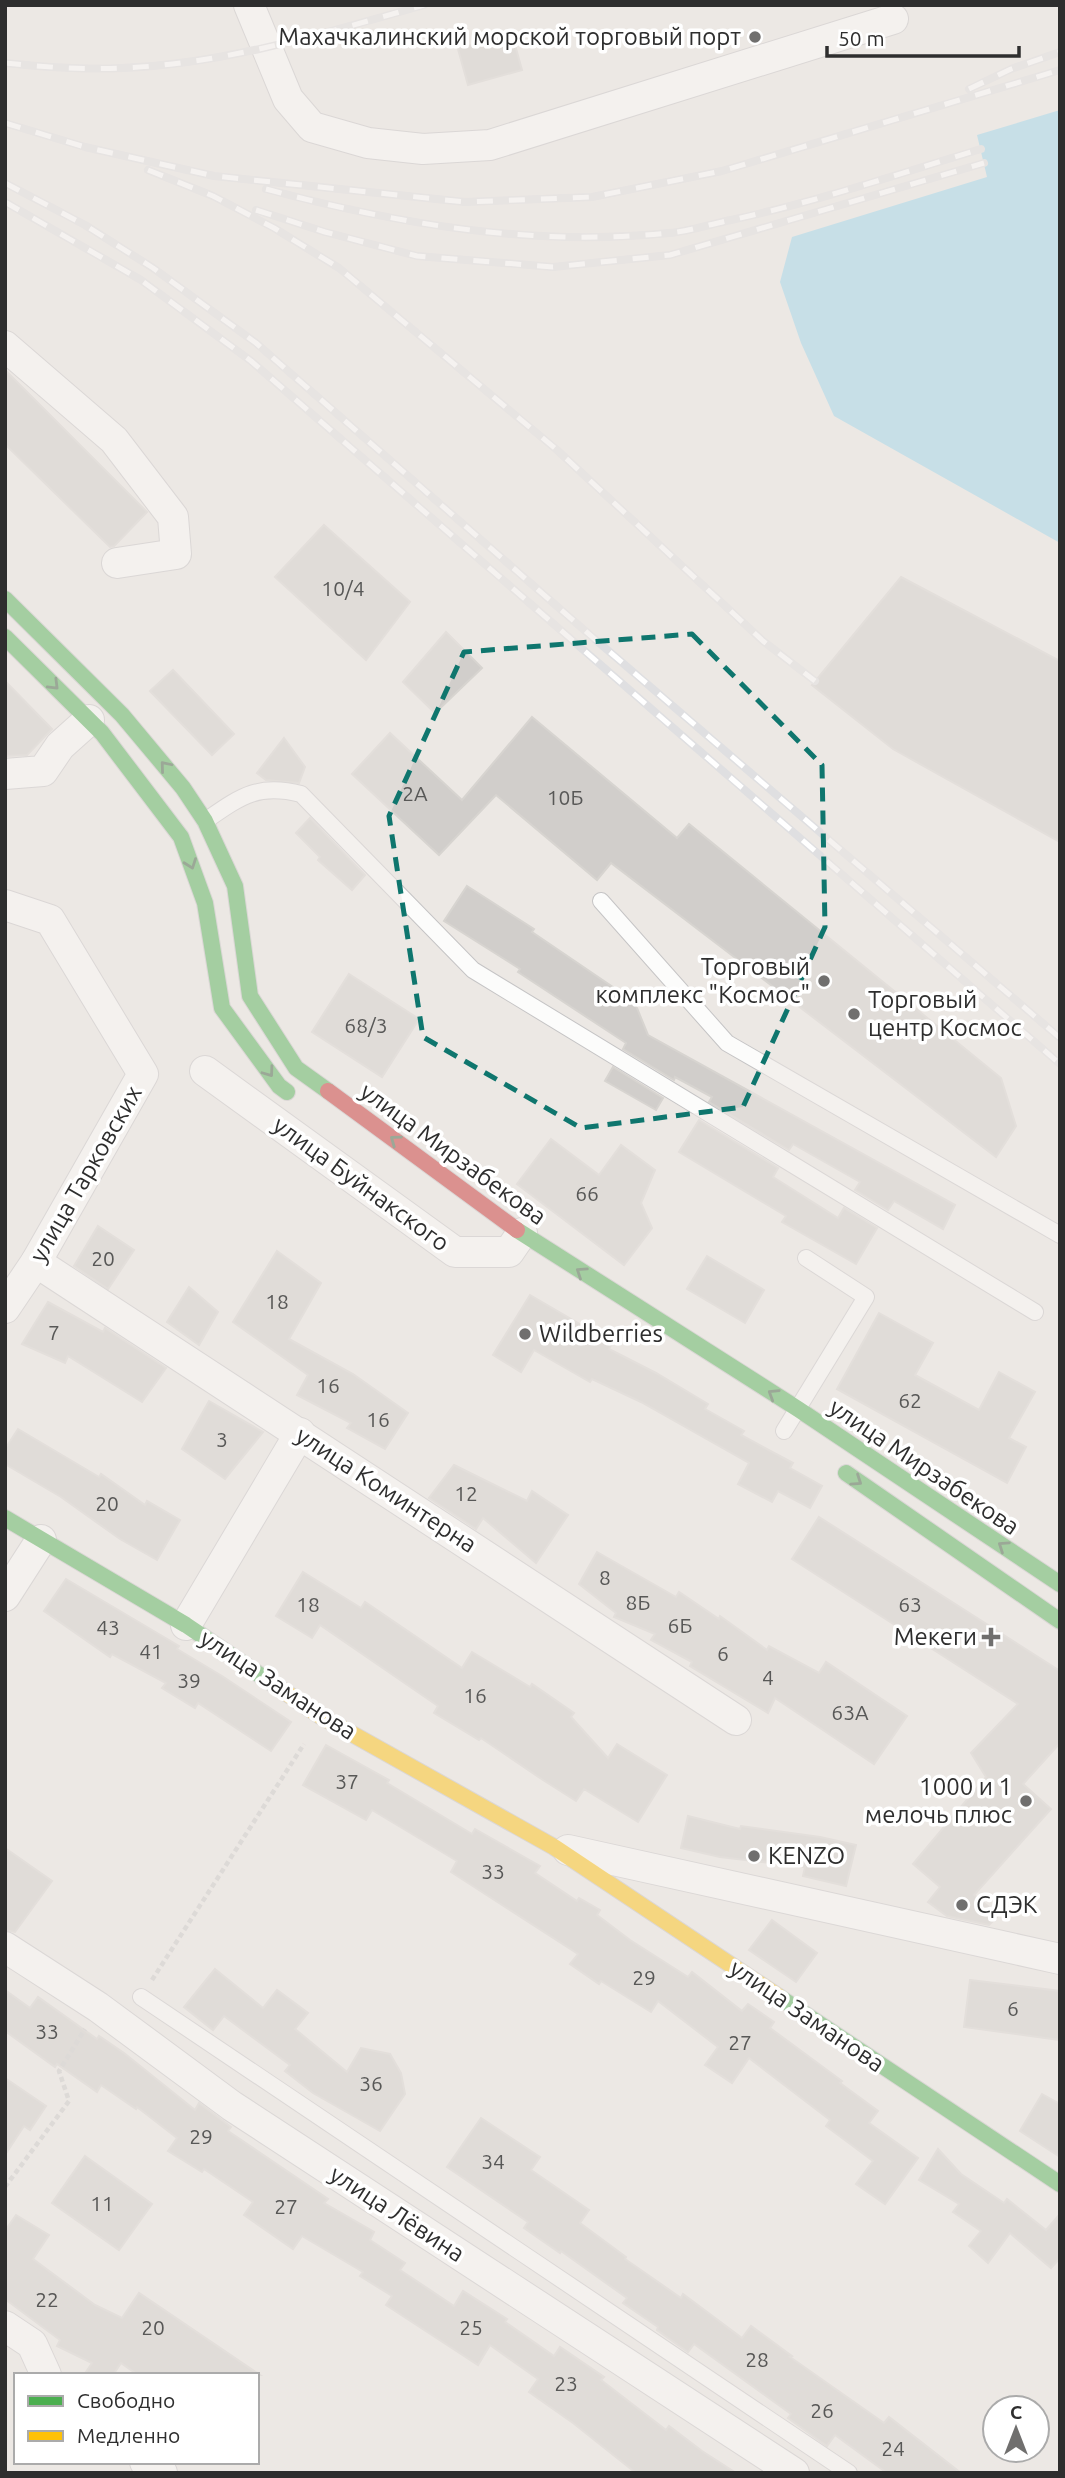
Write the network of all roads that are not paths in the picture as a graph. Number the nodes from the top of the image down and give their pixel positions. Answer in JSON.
{"nodes":[{"id":1,"x":249,"y":5,"type":"edge"},
{"id":2,"x":893,"y":19,"type":"dead end"},
{"id":3,"x":5,"y":346,"type":"edge"},
{"id":4,"x":117,"y":563,"type":"dead end"},
{"id":5,"x":5,"y":599,"type":"edge"},
{"id":6,"x":5,"y":637,"type":"edge"},
{"id":7,"x":89,"y":720,"type":"junction"},
{"id":8,"x":5,"y":774,"type":"edge"},
{"id":9,"x":205,"y":821,"type":"junction"},
{"id":10,"x":601,"y":901,"type":"dead end"},
{"id":11,"x":5,"y":905,"type":"edge"},
{"id":12,"x":205,"y":1072,"type":"dead end"},
{"id":13,"x":301,"y":1102,"type":"dead end"},
{"id":14,"x":1060,"y":1235,"type":"edge"},
{"id":15,"x":509,"y":1245,"type":"junction"},
{"id":16,"x":806,"y":1258,"type":"dead end"},
{"id":17,"x":36,"y":1262,"type":"junction"},
{"id":18,"x":5,"y":1308,"type":"edge"},
{"id":19,"x":1035,"y":1312,"type":"dead end"},
{"id":20,"x":798,"y":1409,"type":"junction"},
{"id":21,"x":784,"y":1431,"type":"dead end"},
{"id":22,"x":300,"y":1433,"type":"junction"},
{"id":23,"x":830,"y":1462,"type":"dead end"},
{"id":24,"x":5,"y":1518,"type":"edge"},
{"id":25,"x":41,"y":1540,"type":"junction"},
{"id":26,"x":1060,"y":1584,"type":"edge"},
{"id":27,"x":5,"y":1596,"type":"edge"},
{"id":28,"x":1060,"y":1622,"type":"edge"},
{"id":29,"x":186,"y":1625,"type":"junction"},
{"id":30,"x":736,"y":1720,"type":"dead end"},
{"id":31,"x":554,"y":1847,"type":"junction"},
{"id":32,"x":5,"y":1947,"type":"edge"},
{"id":33,"x":1058,"y":1954,"type":"edge"},
{"id":34,"x":141,"y":1997,"type":"road end"},
{"id":35,"x":1060,"y":2184,"type":"edge"},
{"id":36,"x":5,"y":2326,"type":"edge"},
{"id":37,"x":45,"y":2373,"type":"edge"},
{"id":38,"x":794,"y":2473,"type":"edge"},
{"id":39,"x":849,"y":2473,"type":"edge"}],
"edges":[{"from":1,"to":2,"type":"street"},
{"from":3,"to":4,"type":"street"},
{"from":9,"to":5,"type":"main road","name":"улица Мирзабекова","one_way":true},
{"from":6,"to":7,"type":"main road","one_way":true},
{"from":7,"to":8,"type":"street"},
{"from":7,"to":13,"type":"main road","one_way":true},
{"from":15,"to":9,"type":"main road","name":"улица Мирзабекова","one_way":true},
{"from":9,"to":19,"type":"lane"},
{"from":10,"to":14,"type":"lane"},
{"from":11,"to":17,"type":"street","name":"улица Тарковских"},
{"from":12,"to":15,"type":"street","name":"улица Буйнакского"},
{"from":20,"to":15,"type":"main road","name":"улица Мирзабекова","one_way":true},
{"from":16,"to":20,"type":"lane"},
{"from":17,"to":18,"type":"street","name":"улица Тарковских"},
{"from":17,"to":22,"type":"street","name":"улица Коминтерна"},
{"from":20,"to":21,"type":"lane"},
{"from":26,"to":20,"type":"main road","name":"улица Мирзабекова","one_way":true},
{"from":22,"to":29,"type":"street"},
{"from":22,"to":30,"type":"street","name":"улица Коминтерна"},
{"from":23,"to":28,"type":"main road","name":"улица Мирзабекова","one_way":true},
{"from":24,"to":25,"type":"main road","name":"улица Заманова"},
{"from":25,"to":27,"type":"street"},
{"from":25,"to":29,"type":"main road","name":"улица Заманова"},
{"from":29,"to":31,"type":"main road","name":"улица Заманова"},
{"from":31,"to":33,"type":"street","name":"улица Заманова"},
{"from":31,"to":35,"type":"main road","name":"улица Заманова"},
{"from":32,"to":38,"type":"street","name":"улица Лёвина"},
{"from":34,"to":39,"type":"lane"},
{"from":36,"to":37,"type":"street"}]}
